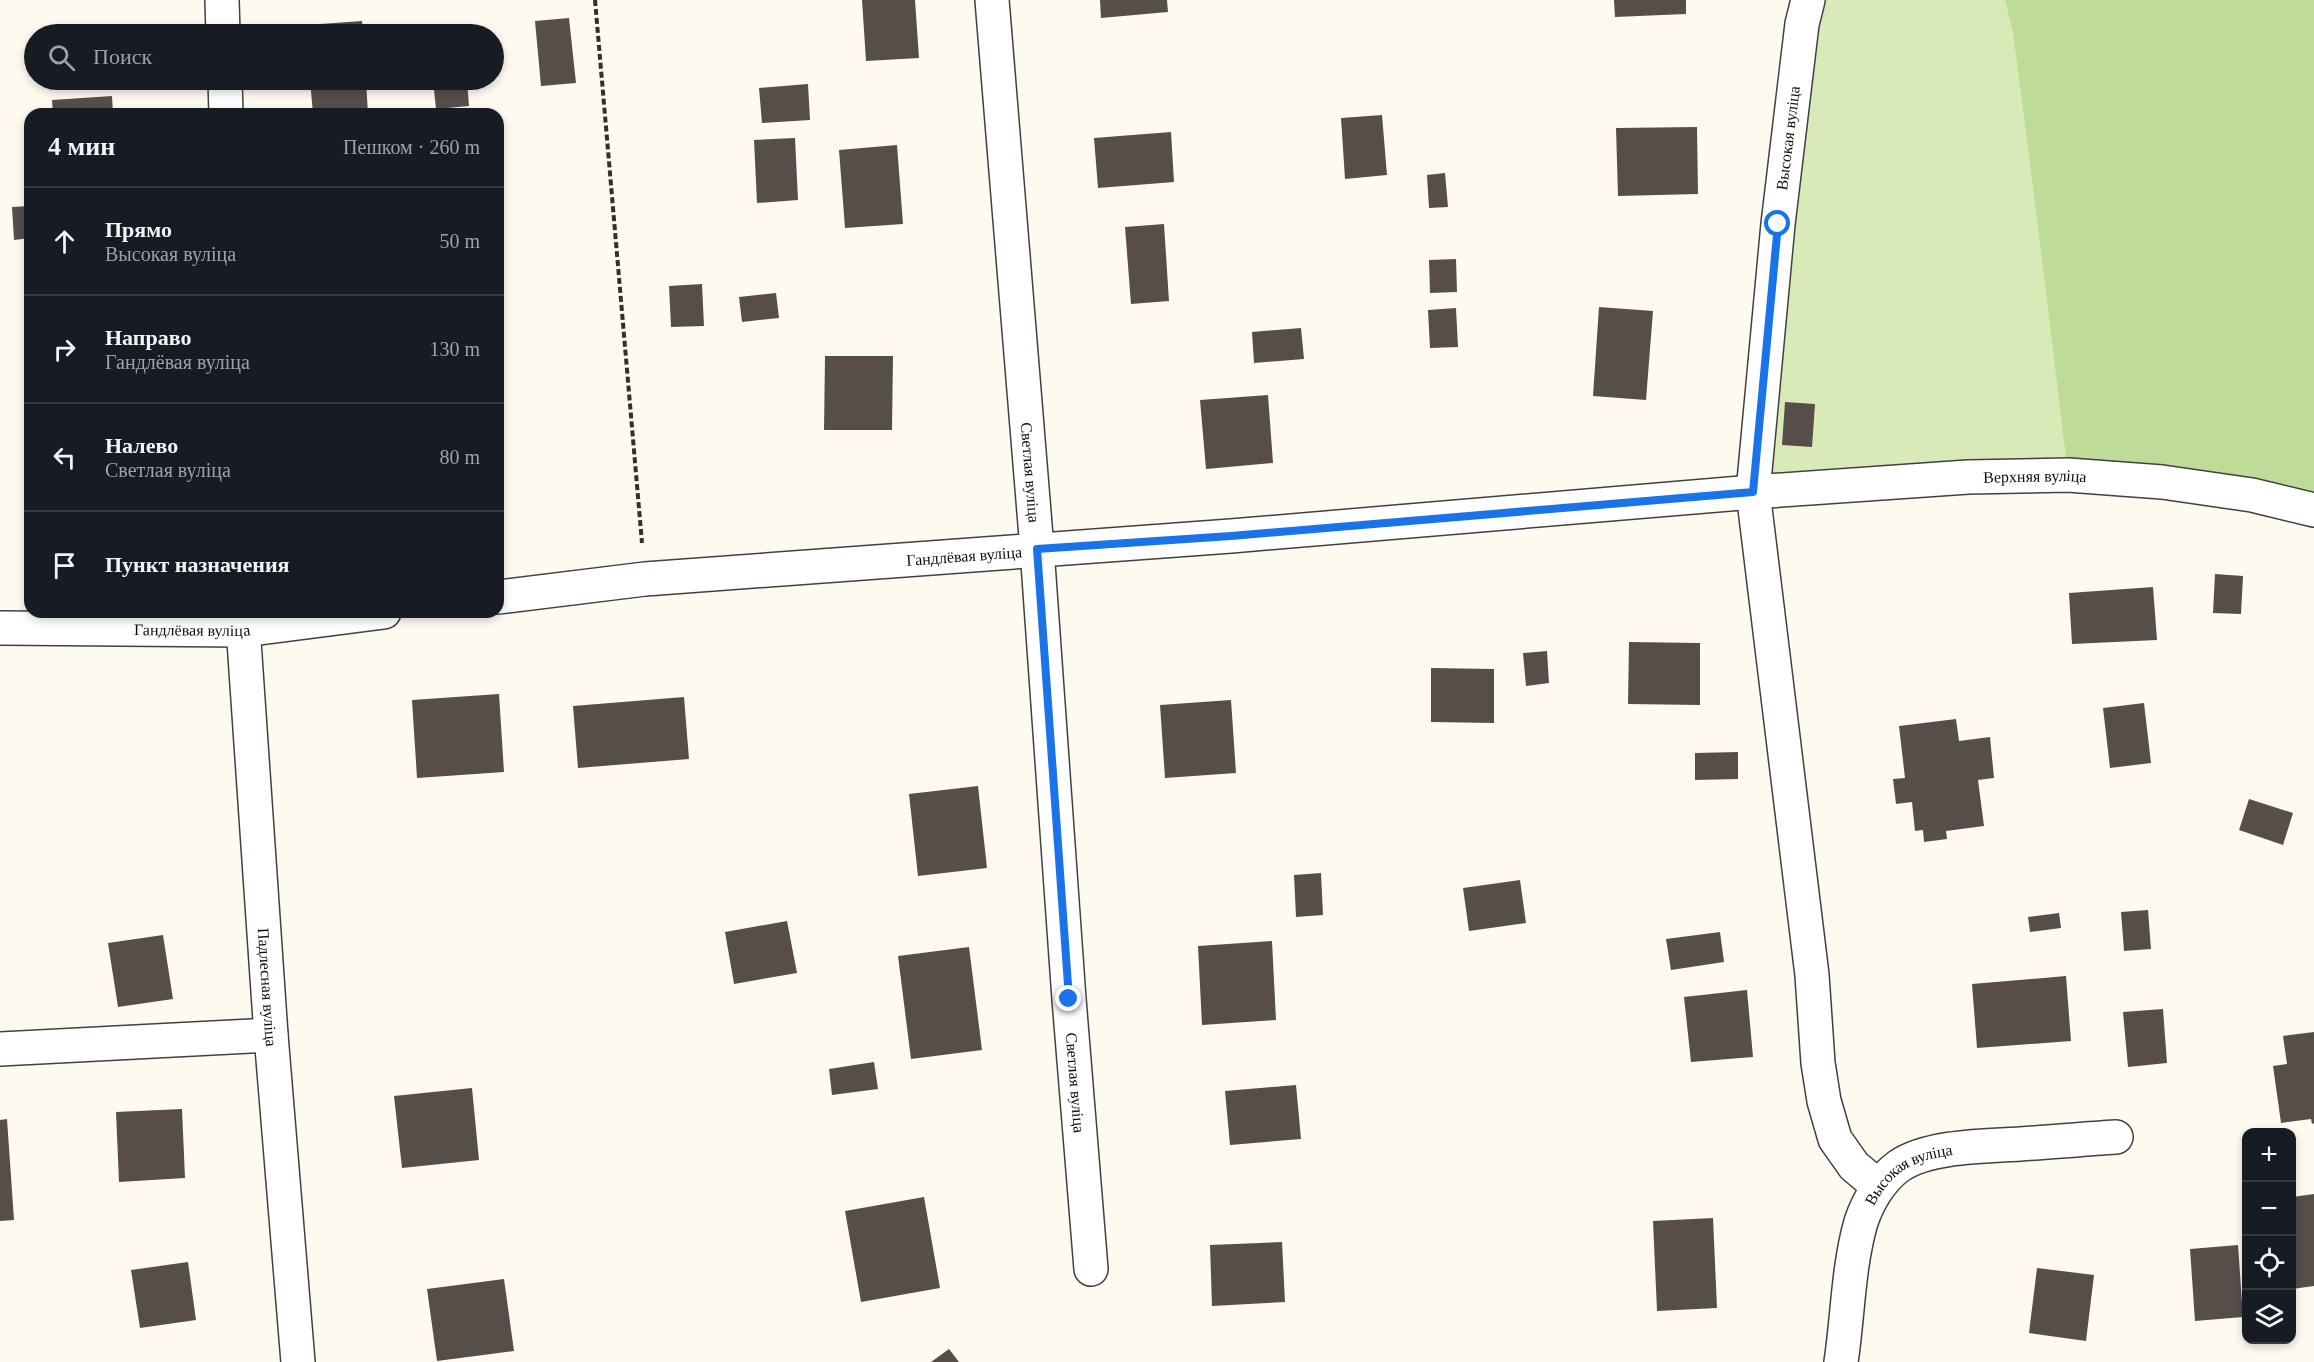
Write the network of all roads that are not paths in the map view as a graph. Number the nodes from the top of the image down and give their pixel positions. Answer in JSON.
{"nodes":[{"id":1,"x":222,"y":0,"type":"edge"},
{"id":2,"x":992,"y":0,"type":"edge"},
{"id":3,"x":1808,"y":0,"type":"edge"},
{"id":4,"x":223,"y":24,"type":"edge"},
{"id":5,"x":225,"y":90,"type":"edge"},
{"id":6,"x":226,"y":108,"type":"edge"},
{"id":7,"x":1753,"y":492,"type":"junction"},
{"id":8,"x":2314,"y":510,"type":"edge"},
{"id":9,"x":1037,"y":549,"type":"junction"},
{"id":10,"x":504,"y":596,"type":"edge"},
{"id":11,"x":290,"y":618,"type":"edge"},
{"id":12,"x":243,"y":621,"type":"edge"},
{"id":13,"x":0,"y":628,"type":"edge"},
{"id":14,"x":271,"y":1035,"type":"junction"},
{"id":15,"x":0,"y":1049,"type":"edge"},
{"id":16,"x":2116,"y":1137,"type":"dead end"},
{"id":17,"x":1878,"y":1186,"type":"junction"},
{"id":18,"x":1091,"y":1269,"type":"dead end"},
{"id":19,"x":298,"y":1362,"type":"edge"},
{"id":20,"x":1841,"y":1362,"type":"edge"}],
"edges":[{"from":1,"to":4,"type":"street"},
{"from":2,"to":9,"type":"street","name":"Светлая вуліца"},
{"from":3,"to":7,"type":"street","name":"Высокая вуліца"},
{"from":5,"to":6,"type":"street"},
{"from":7,"to":8,"type":"street","name":"Верхняя вуліца"},
{"from":7,"to":9,"type":"street","name":"Гандлёвая вуліца"},
{"from":7,"to":17,"type":"street","name":"Высокая вуліца"},
{"from":9,"to":10,"type":"street","name":"Гандлёвая вуліца"},
{"from":9,"to":18,"type":"street","name":"Светлая вуліца"},
{"from":11,"to":12,"type":"street","name":"Гандлёвая вуліца"},
{"from":12,"to":13,"type":"street","name":"Гандлёвая вуліца"},
{"from":12,"to":14,"type":"street","name":"Падлесная вуліца"},
{"from":14,"to":15,"type":"street"},
{"from":14,"to":19,"type":"street","name":"Падлесная вуліца"},
{"from":16,"to":17,"type":"street","name":"Высокая вуліца"},
{"from":17,"to":20,"type":"street","name":"Высокая вуліца"}]}
